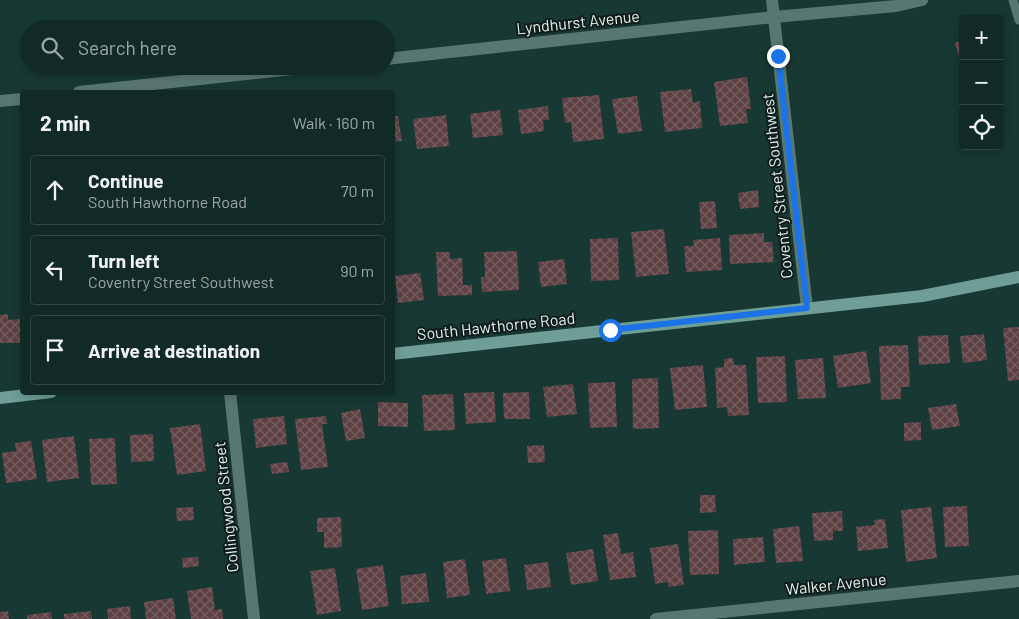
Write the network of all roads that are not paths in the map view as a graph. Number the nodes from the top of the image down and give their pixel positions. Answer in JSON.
{"nodes":[{"id":1,"x":772,"y":0,"type":"edge"},
{"id":2,"x":922,"y":0,"type":"edge"},
{"id":3,"x":1013,"y":0,"type":"edge"},
{"id":4,"x":774,"y":17,"type":"junction"},
{"id":5,"x":1019,"y":20,"type":"edge"},
{"id":6,"x":395,"y":58,"type":"edge"},
{"id":7,"x":237,"y":75,"type":"edge"},
{"id":8,"x":98,"y":90,"type":"edge"},
{"id":9,"x":20,"y":99,"type":"edge"},
{"id":10,"x":0,"y":101,"type":"edge"},
{"id":11,"x":1019,"y":276,"type":"edge"},
{"id":12,"x":807,"y":308,"type":"junction"},
{"id":13,"x":395,"y":354,"type":"edge"},
{"id":14,"x":26,"y":395,"type":"edge"},
{"id":15,"x":230,"y":395,"type":"edge"},
{"id":16,"x":0,"y":398,"type":"edge"},
{"id":17,"x":1019,"y":581,"type":"edge"},
{"id":18,"x":254,"y":619,"type":"edge"},
{"id":19,"x":656,"y":619,"type":"edge"}],
"edges":[{"from":1,"to":4,"type":"street","name":"Coventry Street Southwest"},
{"from":2,"to":4,"type":"street","name":"Lyndhurst Avenue"},
{"from":3,"to":5,"type":"lane"},
{"from":4,"to":6,"type":"street","name":"Lyndhurst Avenue"},
{"from":4,"to":12,"type":"street","name":"Coventry Street Southwest"},
{"from":7,"to":8,"type":"street"},
{"from":9,"to":10,"type":"street"},
{"from":11,"to":12,"type":"main road","name":"South Hawthorne Road"},
{"from":12,"to":13,"type":"main road","name":"South Hawthorne Road"},
{"from":14,"to":16,"type":"main road"},
{"from":15,"to":18,"type":"street","name":"Collingwood Street"},
{"from":17,"to":19,"type":"street","name":"Walker Avenue"}]}
